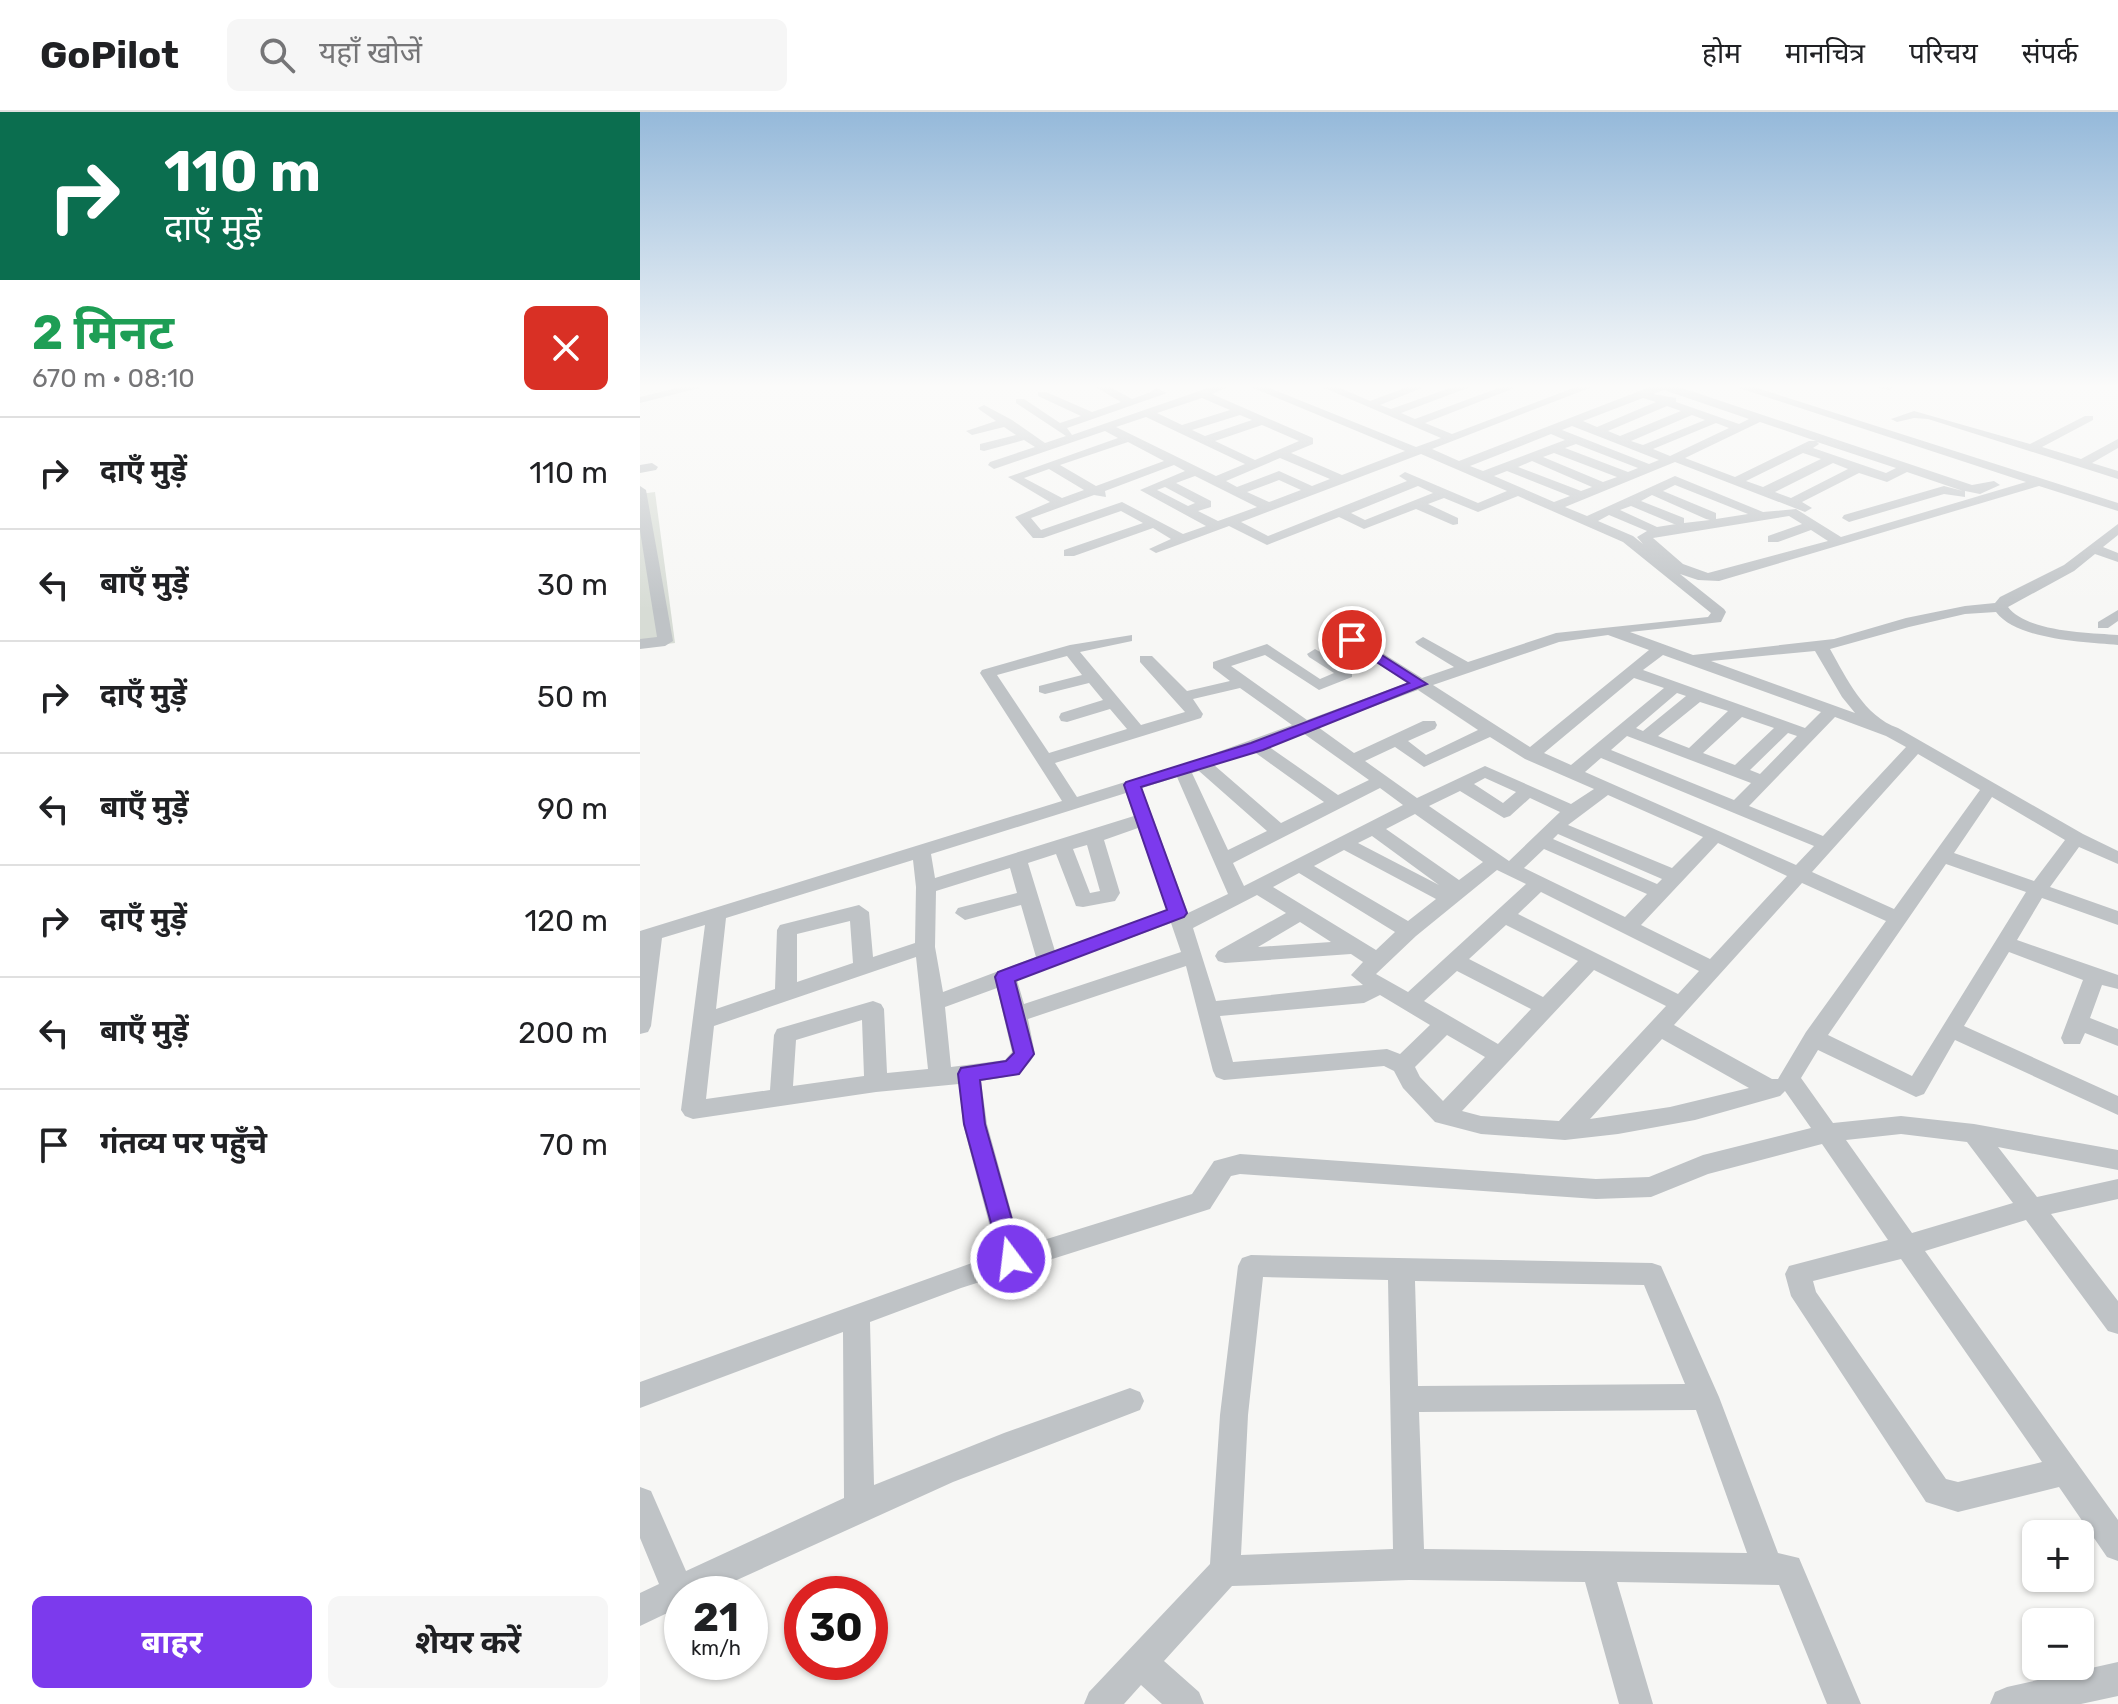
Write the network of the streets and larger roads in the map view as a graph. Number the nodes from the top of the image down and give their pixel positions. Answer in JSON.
{"nodes":[{"id":1,"x":1005,"y":461,"type":"edge"},
{"id":2,"x":1057,"y":461,"type":"edge"},
{"id":3,"x":1175,"y":461,"type":"joint"},
{"id":4,"x":1248,"y":461,"type":"edge"},
{"id":5,"x":1262,"y":461,"type":"edge"},
{"id":6,"x":1299,"y":461,"type":"edge"},
{"id":7,"x":1389,"y":461,"type":"edge"},
{"id":8,"x":1446,"y":461,"type":"edge"},
{"id":9,"x":1470,"y":461,"type":"edge"},
{"id":10,"x":1522,"y":461,"type":"edge"},
{"id":11,"x":1542,"y":461,"type":"edge"},
{"id":12,"x":1588,"y":461,"type":"edge"},
{"id":13,"x":1631,"y":461,"type":"edge"},
{"id":14,"x":1666,"y":461,"type":"edge"},
{"id":15,"x":1678,"y":461,"type":"edge"},
{"id":16,"x":1777,"y":461,"type":"edge"},
{"id":17,"x":1827,"y":461,"type":"edge"},
{"id":18,"x":1839,"y":461,"type":"edge"},
{"id":19,"x":1890,"y":461,"type":"edge"},
{"id":20,"x":1974,"y":461,"type":"edge"},
{"id":21,"x":2018,"y":461,"type":"edge"},
{"id":22,"x":2052,"y":461,"type":"edge"},
{"id":23,"x":2097,"y":461,"type":"edge"},
{"id":24,"x":1049,"y":464,"type":"junction"},
{"id":25,"x":1254,"y":464,"type":"junction"},
{"id":26,"x":994,"y":465,"type":"dead end"},
{"id":27,"x":1379,"y":465,"type":"junction"},
{"id":28,"x":1458,"y":466,"type":"junction"},
{"id":29,"x":1508,"y":467,"type":"junction"},
{"id":30,"x":1907,"y":467,"type":"junction"},
{"id":31,"x":1648,"y":468,"type":"junction"},
{"id":32,"x":1859,"y":468,"type":"junction"},
{"id":33,"x":1196,"y":471,"type":"junction"},
{"id":34,"x":2017,"y":475,"type":"junction"},
{"id":35,"x":2118,"y":475,"type":"edge"},
{"id":36,"x":1482,"y":476,"type":"junction"},
{"id":37,"x":1627,"y":476,"type":"junction"},
{"id":38,"x":2078,"y":478,"type":"junction"},
{"id":39,"x":1341,"y":479,"type":"junction"},
{"id":40,"x":1116,"y":481,"type":"junction"},
{"id":41,"x":1216,"y":481,"type":"junction"},
{"id":42,"x":1164,"y":482,"type":"junction"},
{"id":43,"x":1417,"y":482,"type":"junction"},
{"id":44,"x":1734,"y":482,"type":"junction"},
{"id":45,"x":2038,"y":482,"type":"junction"},
{"id":46,"x":1601,"y":486,"type":"junction"},
{"id":47,"x":1094,"y":489,"type":"junction"},
{"id":48,"x":640,"y":490,"type":"edge"},
{"id":49,"x":1146,"y":490,"type":"junction"},
{"id":50,"x":1311,"y":490,"type":"junction"},
{"id":51,"x":1237,"y":491,"type":"junction"},
{"id":52,"x":1518,"y":491,"type":"junction"},
{"id":53,"x":1653,"y":491,"type":"junction"},
{"id":54,"x":1444,"y":493,"type":"junction"},
{"id":55,"x":1762,"y":493,"type":"junction"},
{"id":56,"x":1580,"y":495,"type":"junction"},
{"id":57,"x":1631,"y":501,"type":"junction"},
{"id":58,"x":1975,"y":501,"type":"junction"},
{"id":59,"x":1059,"y":502,"type":"junction"},
{"id":60,"x":1791,"y":503,"type":"junction"},
{"id":61,"x":1417,"y":504,"type":"junction"},
{"id":62,"x":2118,"y":505,"type":"edge"},
{"id":63,"x":1122,"y":506,"type":"junction"},
{"id":64,"x":1555,"y":506,"type":"junction"},
{"id":65,"x":1268,"y":507,"type":"junction"},
{"id":66,"x":1807,"y":509,"type":"dead end"},
{"id":67,"x":1186,"y":511,"type":"junction"},
{"id":68,"x":1610,"y":511,"type":"junction"},
{"id":69,"x":1339,"y":512,"type":"junction"},
{"id":70,"x":1757,"y":513,"type":"dead end"},
{"id":71,"x":1711,"y":516,"type":"dead end"},
{"id":72,"x":1849,"y":518,"type":"dead end"},
{"id":73,"x":1589,"y":520,"type":"junction"},
{"id":74,"x":1453,"y":521,"type":"dead end"},
{"id":75,"x":1679,"y":521,"type":"dead end"},
{"id":76,"x":1155,"y":523,"type":"junction"},
{"id":77,"x":1223,"y":524,"type":"junction"},
{"id":78,"x":1813,"y":525,"type":"junction"},
{"id":79,"x":1651,"y":528,"type":"dead end"},
{"id":80,"x":2118,"y":528,"type":"edge"},
{"id":81,"x":1182,"y":539,"type":"junction"},
{"id":82,"x":1773,"y":539,"type":"dead end"},
{"id":83,"x":1840,"y":542,"type":"junction"},
{"id":84,"x":1156,"y":549,"type":"dead end"},
{"id":85,"x":2094,"y":549,"type":"junction"},
{"id":86,"x":1069,"y":553,"type":"dead end"},
{"id":87,"x":646,"y":555,"type":"edge"},
{"id":88,"x":2118,"y":558,"type":"edge"},
{"id":89,"x":1707,"y":578,"type":"junction"},
{"id":90,"x":1686,"y":583,"type":"junction"},
{"id":91,"x":1699,"y":594,"type":"junction"},
{"id":92,"x":2000,"y":607,"type":"junction"},
{"id":93,"x":2118,"y":614,"type":"edge"},
{"id":94,"x":1609,"y":630,"type":"junction"},
{"id":95,"x":2118,"y":630,"type":"edge"},
{"id":96,"x":1127,"y":638,"type":"dead end"},
{"id":97,"x":1352,"y":640,"type":"dead end"},
{"id":98,"x":2118,"y":640,"type":"edge"},
{"id":99,"x":1423,"y":642,"type":"dead end"},
{"id":100,"x":640,"y":644,"type":"edge"},
{"id":101,"x":1820,"y":646,"type":"junction"},
{"id":102,"x":1661,"y":648,"type":"junction"},
{"id":103,"x":1070,"y":650,"type":"junction"},
{"id":104,"x":1315,"y":654,"type":"dead end"},
{"id":105,"x":1146,"y":659,"type":"dead end"},
{"id":106,"x":1691,"y":659,"type":"junction"},
{"id":107,"x":1466,"y":668,"type":"junction"},
{"id":108,"x":1630,"y":671,"type":"junction"},
{"id":109,"x":1092,"y":677,"type":"junction"},
{"id":110,"x":1240,"y":683,"type":"junction"},
{"id":111,"x":1065,"y":684,"type":"junction"},
{"id":112,"x":1420,"y":684,"type":"junction"},
{"id":113,"x":1675,"y":687,"type":"junction"},
{"id":114,"x":1045,"y":689,"type":"dead end"},
{"id":115,"x":1698,"y":695,"type":"junction"},
{"id":116,"x":1183,"y":697,"type":"junction"},
{"id":117,"x":1111,"y":703,"type":"junction"},
{"id":118,"x":1740,"y":709,"type":"junction"},
{"id":119,"x":1833,"y":709,"type":"junction"},
{"id":120,"x":1085,"y":711,"type":"junction"},
{"id":121,"x":1067,"y":717,"type":"dead end"},
{"id":122,"x":1429,"y":725,"type":"dead end"},
{"id":123,"x":1786,"y":726,"type":"junction"},
{"id":124,"x":1876,"y":726,"type":"junction"},
{"id":125,"x":1304,"y":727,"type":"junction"},
{"id":126,"x":1491,"y":730,"type":"junction"},
{"id":127,"x":1625,"y":730,"type":"junction"},
{"id":128,"x":1137,"y":731,"type":"junction"},
{"id":129,"x":1809,"y":735,"type":"junction"},
{"id":130,"x":1645,"y":738,"type":"junction"},
{"id":131,"x":1396,"y":740,"type":"junction"},
{"id":132,"x":1257,"y":746,"type":"junction"},
{"id":133,"x":1916,"y":746,"type":"junction"},
{"id":134,"x":1599,"y":751,"type":"junction"},
{"id":135,"x":1529,"y":754,"type":"junction"},
{"id":136,"x":1691,"y":755,"type":"junction"},
{"id":137,"x":1045,"y":760,"type":"junction"},
{"id":138,"x":1353,"y":760,"type":"junction"},
{"id":139,"x":1202,"y":764,"type":"junction"},
{"id":140,"x":1182,"y":769,"type":"junction"},
{"id":141,"x":1489,"y":771,"type":"junction"},
{"id":142,"x":1738,"y":772,"type":"junction"},
{"id":143,"x":1573,"y":773,"type":"junction"},
{"id":144,"x":1383,"y":780,"type":"junction"},
{"id":145,"x":1763,"y":781,"type":"junction"},
{"id":146,"x":1461,"y":783,"type":"junction"},
{"id":147,"x":1132,"y":785,"type":"junction"},
{"id":148,"x":1607,"y":788,"type":"junction"},
{"id":149,"x":1990,"y":788,"type":"junction"},
{"id":150,"x":1527,"y":791,"type":"junction"},
{"id":151,"x":1072,"y":803,"type":"junction"},
{"id":152,"x":1337,"y":803,"type":"junction"},
{"id":153,"x":1417,"y":804,"type":"junction"},
{"id":154,"x":1737,"y":808,"type":"junction"},
{"id":155,"x":1572,"y":811,"type":"junction"},
{"id":156,"x":1144,"y":819,"type":"junction"},
{"id":157,"x":1557,"y":827,"type":"junction"},
{"id":158,"x":1373,"y":828,"type":"junction"},
{"id":159,"x":1280,"y":832,"type":"junction"},
{"id":160,"x":1716,"y":834,"type":"junction"},
{"id":161,"x":1094,"y":837,"type":"junction"},
{"id":162,"x":2076,"y":838,"type":"junction"},
{"id":163,"x":1541,"y":841,"type":"junction"},
{"id":164,"x":1344,"y":843,"type":"junction"},
{"id":165,"x":1827,"y":845,"type":"junction"},
{"id":166,"x":1063,"y":847,"type":"junction"},
{"id":167,"x":921,"y":850,"type":"junction"},
{"id":168,"x":1943,"y":856,"type":"junction"},
{"id":169,"x":2118,"y":858,"type":"edge"},
{"id":170,"x":1017,"y":860,"type":"junction"},
{"id":171,"x":1223,"y":860,"type":"junction"},
{"id":172,"x":1504,"y":865,"type":"junction"},
{"id":173,"x":1301,"y":866,"type":"junction"},
{"id":174,"x":1799,"y":875,"type":"junction"},
{"id":175,"x":1675,"y":877,"type":"junction"},
{"id":176,"x":1540,"y":882,"type":"junction"},
{"id":177,"x":926,"y":887,"type":"junction"},
{"id":178,"x":1259,"y":887,"type":"junction"},
{"id":179,"x":2038,"y":889,"type":"junction"},
{"id":180,"x":1661,"y":893,"type":"junction"},
{"id":181,"x":1456,"y":895,"type":"junction"},
{"id":182,"x":1028,"y":897,"type":"junction"},
{"id":183,"x":1239,"y":897,"type":"junction"},
{"id":184,"x":965,"y":913,"type":"dead end"},
{"id":185,"x":1301,"y":913,"type":"junction"},
{"id":186,"x":716,"y":914,"type":"junction"},
{"id":187,"x":1505,"y":916,"type":"junction"},
{"id":188,"x":2118,"y":918,"type":"edge"},
{"id":189,"x":1180,"y":919,"type":"junction"},
{"id":190,"x":1899,"y":919,"type":"junction"},
{"id":191,"x":1628,"y":926,"type":"junction"},
{"id":192,"x":1409,"y":931,"type":"junction"},
{"id":193,"x":646,"y":936,"type":"edge"},
{"id":194,"x":2005,"y":943,"type":"junction"},
{"id":195,"x":925,"y":947,"type":"junction"},
{"id":196,"x":1355,"y":947,"type":"junction"},
{"id":197,"x":1225,"y":956,"type":"junction"},
{"id":198,"x":1592,"y":959,"type":"junction"},
{"id":199,"x":1048,"y":961,"type":"junction"},
{"id":200,"x":1377,"y":961,"type":"junction"},
{"id":201,"x":1456,"y":961,"type":"junction"},
{"id":202,"x":1195,"y":962,"type":"junction"},
{"id":203,"x":864,"y":967,"type":"junction"},
{"id":204,"x":1713,"y":969,"type":"junction"},
{"id":205,"x":2095,"y":976,"type":"junction"},
{"id":206,"x":1005,"y":977,"type":"junction"},
{"id":207,"x":643,"y":981,"type":"edge"},
{"id":208,"x":2118,"y":982,"type":"edge"},
{"id":209,"x":1379,"y":985,"type":"junction"},
{"id":210,"x":786,"y":993,"type":"junction"},
{"id":211,"x":934,"y":1003,"type":"junction"},
{"id":212,"x":1409,"y":1003,"type":"junction"},
{"id":213,"x":1682,"y":1005,"type":"junction"},
{"id":214,"x":1545,"y":1007,"type":"junction"},
{"id":215,"x":1209,"y":1009,"type":"junction"},
{"id":216,"x":1016,"y":1015,"type":"junction"},
{"id":217,"x":703,"y":1021,"type":"junction"},
{"id":218,"x":1445,"y":1024,"type":"junction"},
{"id":219,"x":640,"y":1026,"type":"edge"},
{"id":220,"x":1661,"y":1028,"type":"junction"},
{"id":221,"x":1951,"y":1029,"type":"junction"},
{"id":222,"x":1814,"y":1038,"type":"junction"},
{"id":223,"x":2118,"y":1038,"type":"edge"},
{"id":224,"x":1499,"y":1055,"type":"junction"},
{"id":225,"x":1403,"y":1065,"type":"junction"},
{"id":226,"x":969,"y":1074,"type":"junction"},
{"id":227,"x":940,"y":1076,"type":"junction"},
{"id":228,"x":876,"y":1083,"type":"junction"},
{"id":229,"x":1780,"y":1084,"type":"junction"},
{"id":230,"x":781,"y":1097,"type":"junction"},
{"id":231,"x":2118,"y":1106,"type":"edge"},
{"id":232,"x":1443,"y":1116,"type":"junction"},
{"id":233,"x":1827,"y":1130,"type":"junction"},
{"id":234,"x":1565,"y":1131,"type":"junction"},
{"id":235,"x":1974,"y":1133,"type":"junction"},
{"id":236,"x":2118,"y":1160,"type":"edge"},
{"id":237,"x":2118,"y":1189,"type":"edge"},
{"id":238,"x":2032,"y":1208,"type":"junction"},
{"id":239,"x":1907,"y":1246,"type":"junction"},
{"id":240,"x":1011,"y":1259,"type":"junction"},
{"id":241,"x":1401,"y":1269,"type":"junction"},
{"id":242,"x":856,"y":1315,"type":"junction"},
{"id":243,"x":2118,"y":1322,"type":"edge"},
{"id":244,"x":640,"y":1395,"type":"edge"},
{"id":245,"x":1705,"y":1397,"type":"junction"},
{"id":246,"x":1403,"y":1399,"type":"junction"},
{"id":247,"x":1130,"y":1401,"type":"dead end"},
{"id":248,"x":2066,"y":1471,"type":"junction"},
{"id":249,"x":640,"y":1502,"type":"edge"},
{"id":250,"x":859,"y":1504,"type":"junction"},
{"id":251,"x":2118,"y":1546,"type":"edge"},
{"id":252,"x":1409,"y":1564,"type":"junction"},
{"id":253,"x":1596,"y":1566,"type":"junction"},
{"id":254,"x":1768,"y":1569,"type":"junction"},
{"id":255,"x":1225,"y":1571,"type":"junction"},
{"id":256,"x":672,"y":1576,"type":"edge"},
{"id":257,"x":707,"y":1576,"type":"edge"},
{"id":258,"x":664,"y":1597,"type":"edge"},
{"id":259,"x":640,"y":1610,"type":"edge"},
{"id":260,"x":1141,"y":1663,"type":"junction"},
{"id":261,"x":2118,"y":1679,"type":"edge"},
{"id":262,"x":1101,"y":1704,"type":"edge"},
{"id":263,"x":1187,"y":1704,"type":"edge"},
{"id":264,"x":1636,"y":1704,"type":"edge"},
{"id":265,"x":1844,"y":1704,"type":"edge"},
{"id":266,"x":2007,"y":1704,"type":"edge"}],
"edges":[{"from":1,"to":26,"type":"street"},
{"from":2,"to":24,"type":"street"},
{"from":3,"to":33,"type":"street"},
{"from":3,"to":40,"type":"street"},
{"from":4,"to":25,"type":"street"},
{"from":5,"to":25,"type":"street"},
{"from":6,"to":39,"type":"street"},
{"from":7,"to":27,"type":"street"},
{"from":8,"to":28,"type":"street"},
{"from":9,"to":28,"type":"street"},
{"from":10,"to":29,"type":"street"},
{"from":11,"to":46,"type":"street"},
{"from":12,"to":37,"type":"street"},
{"from":13,"to":31,"type":"street"},
{"from":14,"to":31,"type":"street"},
{"from":15,"to":44,"type":"street"},
{"from":16,"to":44,"type":"street"},
{"from":17,"to":55,"type":"street"},
{"from":18,"to":32,"type":"street"},
{"from":19,"to":30,"type":"street"},
{"from":20,"to":34,"type":"street"},
{"from":21,"to":38,"type":"street"},
{"from":22,"to":38,"type":"street"},
{"from":23,"to":38,"type":"street"},
{"from":24,"to":47,"type":"street"},
{"from":24,"to":59,"type":"street"},
{"from":25,"to":41,"type":"street"},
{"from":27,"to":39,"type":"street"},
{"from":27,"to":43,"type":"street"},
{"from":28,"to":36,"type":"street"},
{"from":29,"to":36,"type":"street"},
{"from":29,"to":56,"type":"street"},
{"from":30,"to":32,"type":"street"},
{"from":30,"to":34,"type":"street"},
{"from":31,"to":37,"type":"street"},
{"from":32,"to":60,"type":"street"},
{"from":33,"to":41,"type":"street"},
{"from":33,"to":42,"type":"street"},
{"from":34,"to":45,"type":"street"},
{"from":35,"to":38,"type":"street"},
{"from":36,"to":52,"type":"street"},
{"from":37,"to":46,"type":"street"},
{"from":38,"to":45,"type":"street"},
{"from":38,"to":62,"type":"street"},
{"from":38,"to":91,"type":"street"},
{"from":39,"to":50,"type":"street"},
{"from":40,"to":47,"type":"street"},
{"from":40,"to":49,"type":"street"},
{"from":41,"to":51,"type":"street"},
{"from":42,"to":49,"type":"street"},
{"from":42,"to":67,"type":"street"},
{"from":43,"to":54,"type":"street"},
{"from":43,"to":69,"type":"street"},
{"from":44,"to":55,"type":"street"},
{"from":45,"to":58,"type":"street"},
{"from":46,"to":56,"type":"street"},
{"from":47,"to":59,"type":"street"},
{"from":47,"to":63,"type":"street"},
{"from":48,"to":87,"type":"street"},
{"from":49,"to":67,"type":"street"},
{"from":50,"to":51,"type":"street"},
{"from":50,"to":65,"type":"street"},
{"from":51,"to":65,"type":"street"},
{"from":52,"to":54,"type":"street"},
{"from":52,"to":64,"type":"street"},
{"from":53,"to":57,"type":"street"},
{"from":53,"to":70,"type":"street"},
{"from":53,"to":71,"type":"street"},
{"from":54,"to":61,"type":"street"},
{"from":55,"to":60,"type":"street"},
{"from":56,"to":64,"type":"street"},
{"from":57,"to":68,"type":"street"},
{"from":57,"to":75,"type":"street"},
{"from":58,"to":72,"type":"street"},
{"from":58,"to":83,"type":"street"},
{"from":59,"to":63,"type":"street"},
{"from":60,"to":66,"type":"street"},
{"from":61,"to":69,"type":"street"},
{"from":61,"to":74,"type":"street"},
{"from":63,"to":76,"type":"street"},
{"from":64,"to":73,"type":"street"},
{"from":65,"to":77,"type":"street"},
{"from":67,"to":77,"type":"street"},
{"from":68,"to":73,"type":"street"},
{"from":68,"to":79,"type":"street"},
{"from":69,"to":77,"type":"street"},
{"from":73,"to":90,"type":"street"},
{"from":76,"to":81,"type":"street"},
{"from":76,"to":86,"type":"street"},
{"from":77,"to":81,"type":"street"},
{"from":78,"to":82,"type":"street"},
{"from":78,"to":83,"type":"street"},
{"from":78,"to":89,"type":"street"},
{"from":80,"to":85,"type":"street"},
{"from":81,"to":84,"type":"street"},
{"from":83,"to":89,"type":"street"},
{"from":85,"to":88,"type":"street"},
{"from":85,"to":92,"type":"street"},
{"from":87,"to":100,"type":"street"},
{"from":89,"to":90,"type":"street"},
{"from":90,"to":91,"type":"street"},
{"from":91,"to":94,"type":"street"},
{"from":92,"to":98,"type":"street"},
{"from":92,"to":101,"type":"street"},
{"from":93,"to":95,"type":"street"},
{"from":94,"to":102,"type":"street"},
{"from":94,"to":107,"type":"street"},
{"from":96,"to":103,"type":"street"},
{"from":97,"to":112,"type":"street"},
{"from":99,"to":107,"type":"street"},
{"from":101,"to":106,"type":"street"},
{"from":101,"to":124,"type":"street"},
{"from":102,"to":106,"type":"street"},
{"from":102,"to":108,"type":"street"},
{"from":103,"to":109,"type":"street"},
{"from":103,"to":137,"type":"street"},
{"from":104,"to":110,"type":"street"},
{"from":105,"to":116,"type":"street"},
{"from":106,"to":119,"type":"street"},
{"from":107,"to":112,"type":"street"},
{"from":108,"to":113,"type":"street"},
{"from":108,"to":135,"type":"street"},
{"from":109,"to":111,"type":"street"},
{"from":109,"to":117,"type":"street"},
{"from":110,"to":116,"type":"street"},
{"from":110,"to":125,"type":"street"},
{"from":111,"to":114,"type":"street"},
{"from":111,"to":120,"type":"street"},
{"from":112,"to":125,"type":"street"},
{"from":112,"to":126,"type":"street"},
{"from":113,"to":115,"type":"street"},
{"from":113,"to":127,"type":"street"},
{"from":115,"to":118,"type":"street"},
{"from":115,"to":130,"type":"street"},
{"from":116,"to":128,"type":"street"},
{"from":117,"to":120,"type":"street"},
{"from":117,"to":128,"type":"street"},
{"from":118,"to":123,"type":"street"},
{"from":118,"to":136,"type":"street"},
{"from":119,"to":124,"type":"street"},
{"from":119,"to":129,"type":"street"},
{"from":120,"to":121,"type":"street"},
{"from":122,"to":131,"type":"street"},
{"from":123,"to":129,"type":"street"},
{"from":123,"to":142,"type":"street"},
{"from":124,"to":133,"type":"street"},
{"from":125,"to":132,"type":"street"},
{"from":125,"to":138,"type":"street"},
{"from":126,"to":131,"type":"street"},
{"from":126,"to":135,"type":"street"},
{"from":127,"to":130,"type":"street"},
{"from":127,"to":134,"type":"street"},
{"from":128,"to":137,"type":"street"},
{"from":129,"to":145,"type":"street"},
{"from":130,"to":136,"type":"street"},
{"from":131,"to":138,"type":"street"},
{"from":132,"to":139,"type":"street"},
{"from":132,"to":152,"type":"street"},
{"from":133,"to":149,"type":"street"},
{"from":133,"to":165,"type":"street"},
{"from":134,"to":143,"type":"street"},
{"from":134,"to":154,"type":"street"},
{"from":135,"to":141,"type":"street"},
{"from":135,"to":143,"type":"street"},
{"from":136,"to":142,"type":"street"},
{"from":137,"to":151,"type":"street"},
{"from":138,"to":144,"type":"street"},
{"from":139,"to":140,"type":"street"},
{"from":139,"to":159,"type":"street"},
{"from":140,"to":147,"type":"street"},
{"from":140,"to":171,"type":"street"},
{"from":141,"to":146,"type":"street"},
{"from":141,"to":150,"type":"street"},
{"from":142,"to":145,"type":"street"},
{"from":143,"to":148,"type":"street"},
{"from":144,"to":152,"type":"street"},
{"from":144,"to":153,"type":"street"},
{"from":145,"to":154,"type":"street"},
{"from":146,"to":150,"type":"street"},
{"from":146,"to":153,"type":"street"},
{"from":147,"to":151,"type":"street"},
{"from":147,"to":156,"type":"street"},
{"from":148,"to":155,"type":"street"},
{"from":148,"to":160,"type":"street"},
{"from":149,"to":162,"type":"street"},
{"from":149,"to":168,"type":"street"},
{"from":150,"to":155,"type":"street"},
{"from":151,"to":167,"type":"street"},
{"from":152,"to":159,"type":"street"},
{"from":153,"to":158,"type":"street"},
{"from":153,"to":172,"type":"street"},
{"from":154,"to":165,"type":"street"},
{"from":155,"to":157,"type":"street"},
{"from":156,"to":161,"type":"street"},
{"from":156,"to":189,"type":"street"},
{"from":157,"to":163,"type":"street"},
{"from":157,"to":175,"type":"street"},
{"from":158,"to":164,"type":"street"},
{"from":158,"to":181,"type":"street"},
{"from":159,"to":171,"type":"street"},
{"from":160,"to":174,"type":"street"},
{"from":160,"to":175,"type":"street"},
{"from":161,"to":166,"type":"street"},
{"from":161,"to":166,"type":"street"},
{"from":162,"to":169,"type":"street"},
{"from":162,"to":179,"type":"street"},
{"from":163,"to":172,"type":"street"},
{"from":163,"to":180,"type":"street"},
{"from":164,"to":173,"type":"street"},
{"from":164,"to":181,"type":"street"},
{"from":165,"to":174,"type":"street"},
{"from":166,"to":170,"type":"street"},
{"from":167,"to":177,"type":"street"},
{"from":167,"to":186,"type":"street"},
{"from":168,"to":179,"type":"street"},
{"from":168,"to":190,"type":"street"},
{"from":170,"to":177,"type":"street"},
{"from":170,"to":182,"type":"street"},
{"from":171,"to":183,"type":"street"},
{"from":172,"to":176,"type":"street"},
{"from":172,"to":181,"type":"street"},
{"from":173,"to":178,"type":"street"},
{"from":173,"to":192,"type":"street"},
{"from":174,"to":190,"type":"street"},
{"from":174,"to":204,"type":"street"},
{"from":175,"to":180,"type":"street"},
{"from":176,"to":187,"type":"street"},
{"from":176,"to":191,"type":"street"},
{"from":177,"to":195,"type":"street"},
{"from":178,"to":183,"type":"street"},
{"from":178,"to":185,"type":"street"},
{"from":179,"to":188,"type":"street"},
{"from":179,"to":194,"type":"street"},
{"from":180,"to":191,"type":"street"},
{"from":181,"to":192,"type":"street"},
{"from":182,"to":184,"type":"street"},
{"from":182,"to":199,"type":"street"},
{"from":183,"to":189,"type":"street"},
{"from":185,"to":196,"type":"street"},
{"from":185,"to":197,"type":"street"},
{"from":186,"to":193,"type":"street"},
{"from":186,"to":217,"type":"street"},
{"from":187,"to":198,"type":"street"},
{"from":187,"to":201,"type":"street"},
{"from":189,"to":199,"type":"street"},
{"from":189,"to":202,"type":"street"},
{"from":190,"to":222,"type":"street"},
{"from":191,"to":204,"type":"street"},
{"from":192,"to":200,"type":"street"},
{"from":193,"to":207,"type":"street"},
{"from":194,"to":205,"type":"street"},
{"from":194,"to":221,"type":"street"},
{"from":195,"to":203,"type":"street"},
{"from":195,"to":211,"type":"street"},
{"from":196,"to":197,"type":"street"},
{"from":196,"to":200,"type":"street"},
{"from":197,"to":202,"type":"street"},
{"from":198,"to":213,"type":"street"},
{"from":198,"to":214,"type":"street"},
{"from":199,"to":206,"type":"street"},
{"from":200,"to":209,"type":"street"},
{"from":201,"to":212,"type":"street"},
{"from":201,"to":214,"type":"street"},
{"from":202,"to":215,"type":"street"},
{"from":202,"to":216,"type":"street"},
{"from":203,"to":210,"type":"street"},
{"from":203,"to":210,"type":"street"},
{"from":204,"to":213,"type":"street"},
{"from":205,"to":208,"type":"street"},
{"from":205,"to":223,"type":"street"},
{"from":206,"to":211,"type":"street"},
{"from":206,"to":216,"type":"street"},
{"from":207,"to":219,"type":"street"},
{"from":209,"to":212,"type":"street"},
{"from":209,"to":215,"type":"street"},
{"from":210,"to":217,"type":"street"},
{"from":211,"to":227,"type":"street"},
{"from":212,"to":218,"type":"street"},
{"from":213,"to":220,"type":"street"},
{"from":214,"to":224,"type":"street"},
{"from":215,"to":225,"type":"street"},
{"from":216,"to":226,"type":"street"},
{"from":217,"to":230,"type":"street"},
{"from":218,"to":224,"type":"street"},
{"from":218,"to":225,"type":"street"},
{"from":220,"to":229,"type":"street"},
{"from":220,"to":234,"type":"street"},
{"from":221,"to":222,"type":"street"},
{"from":221,"to":231,"type":"street"},
{"from":222,"to":229,"type":"street"},
{"from":224,"to":232,"type":"street"},
{"from":225,"to":232,"type":"street"},
{"from":226,"to":227,"type":"street"},
{"from":226,"to":240,"type":"street"},
{"from":227,"to":228,"type":"street"},
{"from":228,"to":230,"type":"street"},
{"from":228,"to":230,"type":"street"},
{"from":229,"to":233,"type":"street"},
{"from":229,"to":234,"type":"street"},
{"from":232,"to":234,"type":"street"},
{"from":233,"to":235,"type":"street"},
{"from":233,"to":239,"type":"street"},
{"from":233,"to":240,"type":"street"},
{"from":235,"to":236,"type":"street"},
{"from":235,"to":238,"type":"street"},
{"from":237,"to":238,"type":"street"},
{"from":238,"to":239,"type":"street"},
{"from":238,"to":243,"type":"street"},
{"from":239,"to":248,"type":"street"},
{"from":239,"to":248,"type":"street"},
{"from":240,"to":242,"type":"street"},
{"from":241,"to":245,"type":"street"},
{"from":241,"to":246,"type":"street"},
{"from":241,"to":255,"type":"street"},
{"from":242,"to":244,"type":"street"},
{"from":242,"to":250,"type":"street"},
{"from":245,"to":246,"type":"street"},
{"from":245,"to":254,"type":"street"},
{"from":246,"to":252,"type":"street"},
{"from":247,"to":250,"type":"street"},
{"from":248,"to":251,"type":"street"},
{"from":249,"to":256,"type":"street"},
{"from":250,"to":257,"type":"street"},
{"from":252,"to":253,"type":"street"},
{"from":252,"to":255,"type":"street"},
{"from":253,"to":254,"type":"street"},
{"from":253,"to":264,"type":"street"},
{"from":254,"to":265,"type":"street"},
{"from":255,"to":260,"type":"street"},
{"from":258,"to":259,"type":"street"},
{"from":260,"to":262,"type":"street"},
{"from":260,"to":263,"type":"street"},
{"from":261,"to":266,"type":"street"}]}
